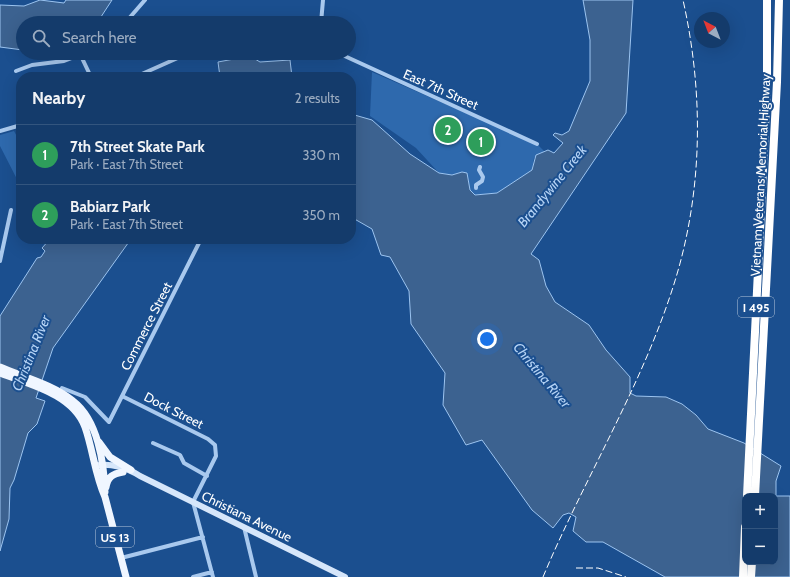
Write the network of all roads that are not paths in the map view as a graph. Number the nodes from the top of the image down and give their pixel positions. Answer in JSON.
{"nodes":[{"id":1,"x":145,"y":0,"type":"edge"},
{"id":2,"x":323,"y":0,"type":"edge"},
{"id":3,"x":767,"y":0,"type":"edge"},
{"id":4,"x":779,"y":0,"type":"edge"},
{"id":5,"x":131,"y":16,"type":"edge"},
{"id":6,"x":322,"y":16,"type":"edge"},
{"id":7,"x":67,"y":60,"type":"edge"},
{"id":8,"x":85,"y":60,"type":"edge"},
{"id":9,"x":173,"y":60,"type":"edge"},
{"id":10,"x":353,"y":60,"type":"edge"},
{"id":11,"x":16,"y":71,"type":"dead end"},
{"id":12,"x":89,"y":72,"type":"edge"},
{"id":13,"x":146,"y":72,"type":"edge"},
{"id":14,"x":16,"y":126,"type":"edge"},
{"id":15,"x":0,"y":131,"type":"edge"},
{"id":16,"x":537,"y":144,"type":"dead end"},
{"id":17,"x":480,"y":167,"type":"dead end"},
{"id":18,"x":476,"y":188,"type":"dead end"},
{"id":19,"x":11,"y":210,"type":"dead end"},
{"id":20,"x":198,"y":244,"type":"edge"},
{"id":21,"x":0,"y":261,"type":"edge"},
{"id":22,"x":0,"y":367,"type":"edge"},
{"id":23,"x":0,"y":373,"type":"edge"},
{"id":24,"x":62,"y":388,"type":"dead end"},
{"id":25,"x":122,"y":396,"type":"junction"},
{"id":26,"x":75,"y":406,"type":"junction"},
{"id":27,"x":94,"y":432,"type":"junction"},
{"id":28,"x":153,"y":443,"type":"dead end"},
{"id":29,"x":100,"y":466,"type":"junction"},
{"id":30,"x":131,"y":470,"type":"junction"},
{"id":31,"x":123,"y":472,"type":"junction"},
{"id":32,"x":140,"y":476,"type":"junction"},
{"id":33,"x":207,"y":476,"type":"junction"},
{"id":34,"x":746,"y":493,"type":"edge"},
{"id":35,"x":755,"y":493,"type":"edge"},
{"id":36,"x":105,"y":497,"type":"junction"},
{"id":37,"x":193,"y":502,"type":"junction"},
{"id":38,"x":244,"y":527,"type":"junction"},
{"id":39,"x":745,"y":529,"type":"edge"},
{"id":40,"x":203,"y":537,"type":"junction"},
{"id":41,"x":121,"y":558,"type":"junction"},
{"id":42,"x":752,"y":565,"type":"edge"},
{"id":43,"x":212,"y":575,"type":"edge"},
{"id":44,"x":126,"y":577,"type":"edge"},
{"id":45,"x":193,"y":577,"type":"edge"},
{"id":46,"x":256,"y":577,"type":"edge"},
{"id":47,"x":342,"y":577,"type":"edge"},
{"id":48,"x":742,"y":577,"type":"edge"},
{"id":49,"x":751,"y":577,"type":"edge"}],
"edges":[{"from":1,"to":5,"type":"street"},
{"from":2,"to":6,"type":"street"},
{"from":3,"to":34,"type":"highway","name":"Vietnam Veterans Memorial Highway","number":"I 495"},
{"from":4,"to":35,"type":"highway","name":"Vietnam Veterans Memorial Highway","number":"I 495"},
{"from":7,"to":11,"type":"street"},
{"from":8,"to":12,"type":"street"},
{"from":9,"to":13,"type":"street"},
{"from":10,"to":16,"type":"street","name":"East 7th Street"},
{"from":14,"to":15,"type":"street"},
{"from":17,"to":18,"type":"street"},
{"from":19,"to":21,"type":"street"},
{"from":20,"to":25,"type":"street","name":"Commerce Street"},
{"from":22,"to":26,"type":"main road","number":"US 13"},
{"from":23,"to":26,"type":"main road","number":"US 13"},
{"from":24,"to":25,"type":"street","name":"Commerce Street"},
{"from":25,"to":33,"type":"street","name":"Dock Street"},
{"from":26,"to":27,"type":"main road","number":"US 13"},
{"from":26,"to":29,"type":"main road","number":"US 13"},
{"from":27,"to":29,"type":"main road","number":"US 13"},
{"from":27,"to":30,"type":"main road"},
{"from":28,"to":33,"type":"street"},
{"from":29,"to":30,"type":"main road","name":"Christiana Avenue"},
{"from":29,"to":31,"type":"main road","name":"Christiana Avenue"},
{"from":29,"to":36,"type":"main road","number":"US 13"},
{"from":30,"to":32,"type":"main road","name":"Christiana Avenue"},
{"from":31,"to":32,"type":"main road","name":"Christiana Avenue"},
{"from":31,"to":36,"type":"main road"},
{"from":32,"to":37,"type":"main road","name":"Christiana Avenue"},
{"from":33,"to":37,"type":"street"},
{"from":36,"to":41,"type":"main road","number":"US 13"},
{"from":37,"to":38,"type":"main road","name":"Christiana Avenue"},
{"from":37,"to":40,"type":"street"},
{"from":38,"to":46,"type":"street"},
{"from":38,"to":47,"type":"main road","name":"Christiana Avenue"},
{"from":39,"to":48,"type":"highway"},
{"from":40,"to":41,"type":"street"},
{"from":40,"to":43,"type":"street"},
{"from":41,"to":44,"type":"main road","number":"US 13"},
{"from":42,"to":49,"type":"highway"},
{"from":43,"to":45,"type":"street"}]}
